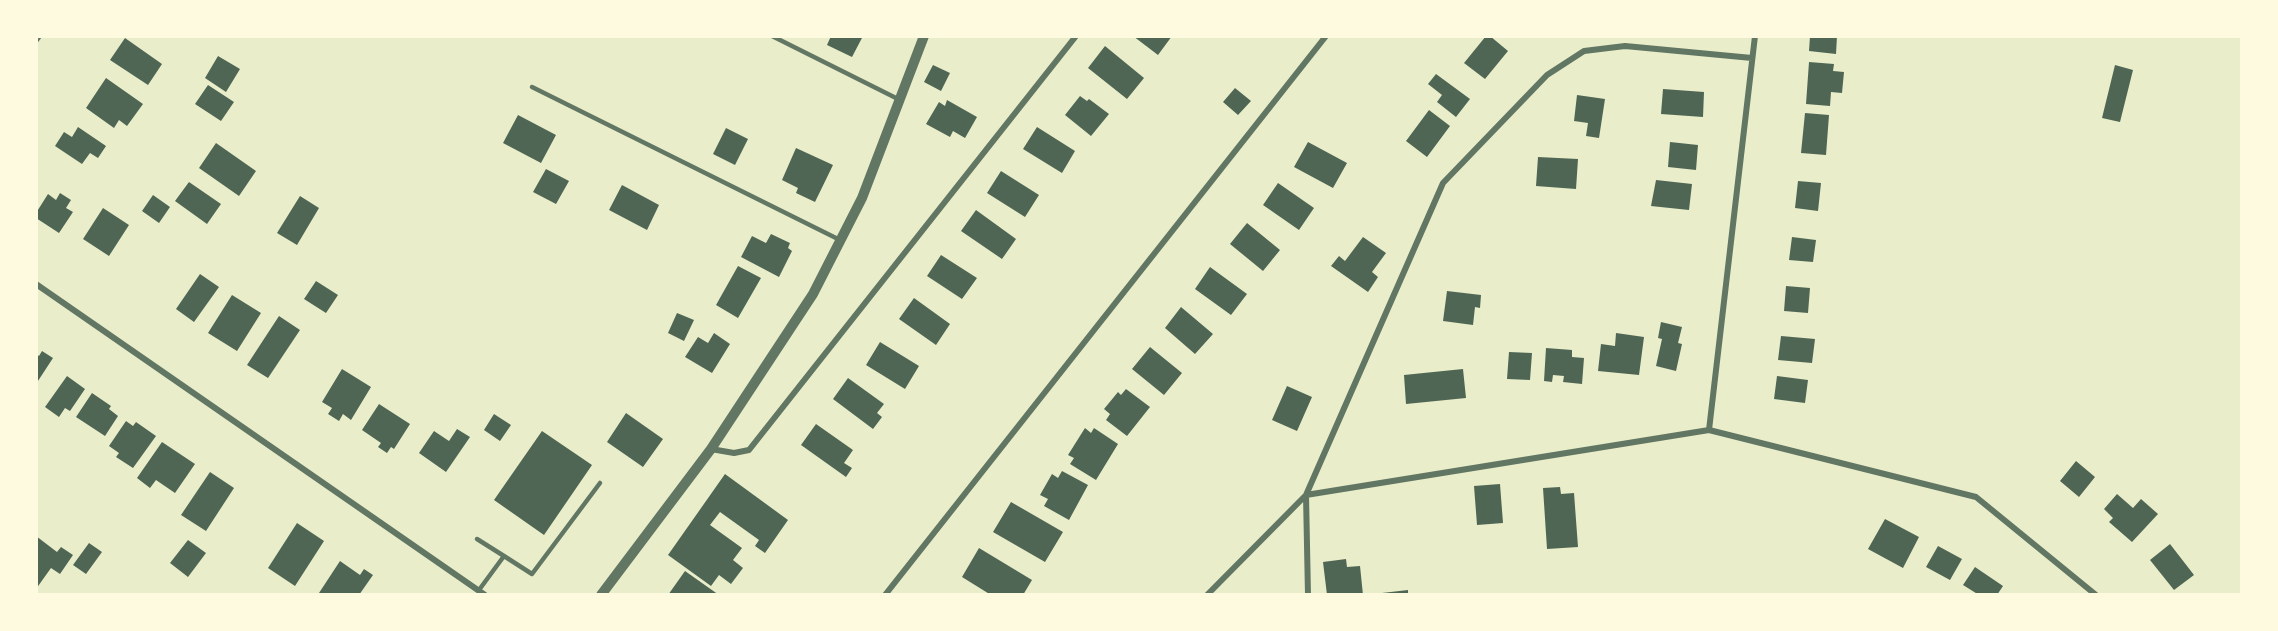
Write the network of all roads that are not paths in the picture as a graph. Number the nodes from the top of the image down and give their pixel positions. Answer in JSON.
{"nodes":[{"id":1,"x":39,"y":36,"type":"edge"},
{"id":2,"x":772,"y":36,"type":"edge"},
{"id":3,"x":924,"y":36,"type":"edge"},
{"id":4,"x":1076,"y":36,"type":"edge"},
{"id":5,"x":1326,"y":36,"type":"edge"},
{"id":6,"x":1755,"y":36,"type":"edge"},
{"id":7,"x":36,"y":40,"type":"edge"},
{"id":8,"x":1752,"y":58,"type":"junction"},
{"id":9,"x":532,"y":87,"type":"dead end"},
{"id":10,"x":900,"y":100,"type":"junction"},
{"id":11,"x":840,"y":240,"type":"junction"},
{"id":12,"x":36,"y":284,"type":"edge"},
{"id":13,"x":1709,"y":430,"type":"junction"},
{"id":14,"x":711,"y":449,"type":"junction"},
{"id":15,"x":600,"y":483,"type":"dead end"},
{"id":16,"x":1306,"y":495,"type":"junction"},
{"id":17,"x":477,"y":539,"type":"dead end"},
{"id":18,"x":504,"y":556,"type":"junction"},
{"id":19,"x":479,"y":590,"type":"junction"},
{"id":20,"x":485,"y":595,"type":"edge"},
{"id":21,"x":601,"y":595,"type":"edge"},
{"id":22,"x":885,"y":595,"type":"edge"},
{"id":23,"x":1207,"y":595,"type":"edge"},
{"id":24,"x":1308,"y":595,"type":"edge"},
{"id":25,"x":2096,"y":595,"type":"edge"}],
"edges":[{"from":1,"to":7,"type":"street"},
{"from":2,"to":10,"type":"lane"},
{"from":3,"to":10,"type":"street"},
{"from":4,"to":14,"type":"street"},
{"from":5,"to":22,"type":"street"},
{"from":6,"to":8,"type":"street"},
{"from":8,"to":13,"type":"street"},
{"from":8,"to":16,"type":"street"},
{"from":9,"to":11,"type":"lane"},
{"from":10,"to":11,"type":"street"},
{"from":11,"to":14,"type":"street"},
{"from":12,"to":19,"type":"street"},
{"from":13,"to":16,"type":"street"},
{"from":13,"to":25,"type":"street"},
{"from":14,"to":21,"type":"street"},
{"from":15,"to":18,"type":"lane"},
{"from":16,"to":23,"type":"street"},
{"from":16,"to":24,"type":"street"},
{"from":17,"to":18,"type":"lane"},
{"from":18,"to":19,"type":"lane"},
{"from":19,"to":20,"type":"street"}]}
